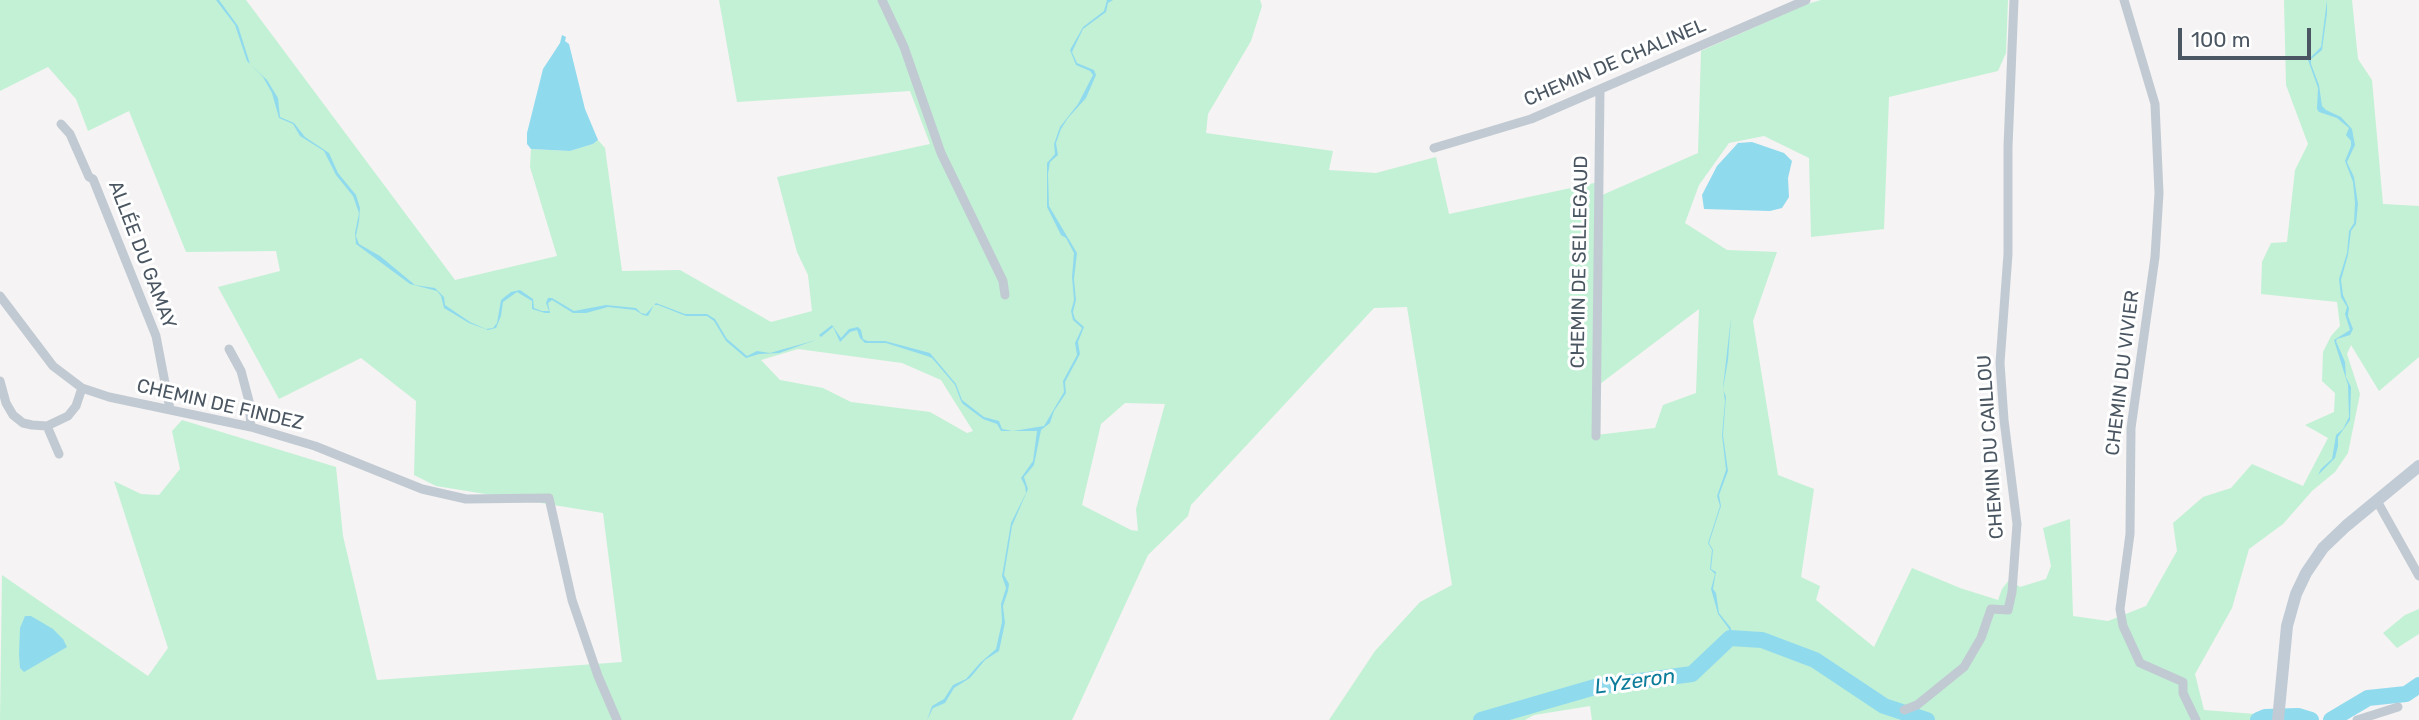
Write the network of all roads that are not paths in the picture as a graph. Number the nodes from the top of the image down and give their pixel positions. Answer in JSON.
{"nodes":[{"id":1,"x":882,"y":0,"type":"edge"},
{"id":2,"x":1806,"y":0,"type":"edge"},
{"id":3,"x":2014,"y":0,"type":"edge"},
{"id":4,"x":2124,"y":0,"type":"edge"},
{"id":5,"x":1600,"y":89,"type":"junction"},
{"id":6,"x":61,"y":124,"type":"dead end"},
{"id":7,"x":1434,"y":148,"type":"dead end"},
{"id":8,"x":1005,"y":295,"type":"dead end"},
{"id":9,"x":0,"y":296,"type":"edge"},
{"id":10,"x":229,"y":349,"type":"dead end"},
{"id":11,"x":0,"y":381,"type":"edge"},
{"id":12,"x":82,"y":388,"type":"junction"},
{"id":13,"x":170,"y":409,"type":"junction"},
{"id":14,"x":47,"y":426,"type":"junction"},
{"id":15,"x":251,"y":427,"type":"junction"},
{"id":16,"x":1595,"y":436,"type":"dead end"},
{"id":17,"x":59,"y":454,"type":"dead end"},
{"id":18,"x":2419,"y":466,"type":"edge"},
{"id":19,"x":2377,"y":501,"type":"junction"},
{"id":20,"x":2419,"y":576,"type":"edge"},
{"id":21,"x":2398,"y":707,"type":"dead end"},
{"id":22,"x":1905,"y":710,"type":"dead end"},
{"id":23,"x":617,"y":720,"type":"edge"},
{"id":24,"x":2196,"y":720,"type":"edge"},
{"id":25,"x":2278,"y":720,"type":"edge"},
{"id":26,"x":2357,"y":720,"type":"edge"}],
"edges":[{"from":1,"to":8,"type":"street"},
{"from":2,"to":5,"type":"street","name":"CHEMIN DE CHALINEL"},
{"from":3,"to":22,"type":"street","name":"CHEMIN DU CAILLOU"},
{"from":4,"to":24,"type":"street","name":"CHEMIN DU VIVIER"},
{"from":5,"to":7,"type":"street","name":"CHEMIN DE CHALINEL"},
{"from":5,"to":16,"type":"street","name":"CHEMIN DE SELLEGAUD"},
{"from":6,"to":13,"type":"street","name":"ALLÉE DU GAMAY"},
{"from":9,"to":12,"type":"street","name":"CHEMIN DE FINDEZ"},
{"from":10,"to":15,"type":"street"},
{"from":11,"to":14,"type":"street"},
{"from":12,"to":13,"type":"street","name":"CHEMIN DE FINDEZ"},
{"from":12,"to":14,"type":"street"},
{"from":13,"to":15,"type":"street","name":"CHEMIN DE FINDEZ"},
{"from":14,"to":17,"type":"street"},
{"from":15,"to":23,"type":"street","name":"CHEMIN DE FINDEZ"},
{"from":18,"to":19,"type":"main road"},
{"from":19,"to":20,"type":"street"},
{"from":19,"to":25,"type":"main road"},
{"from":21,"to":26,"type":"street"}]}
